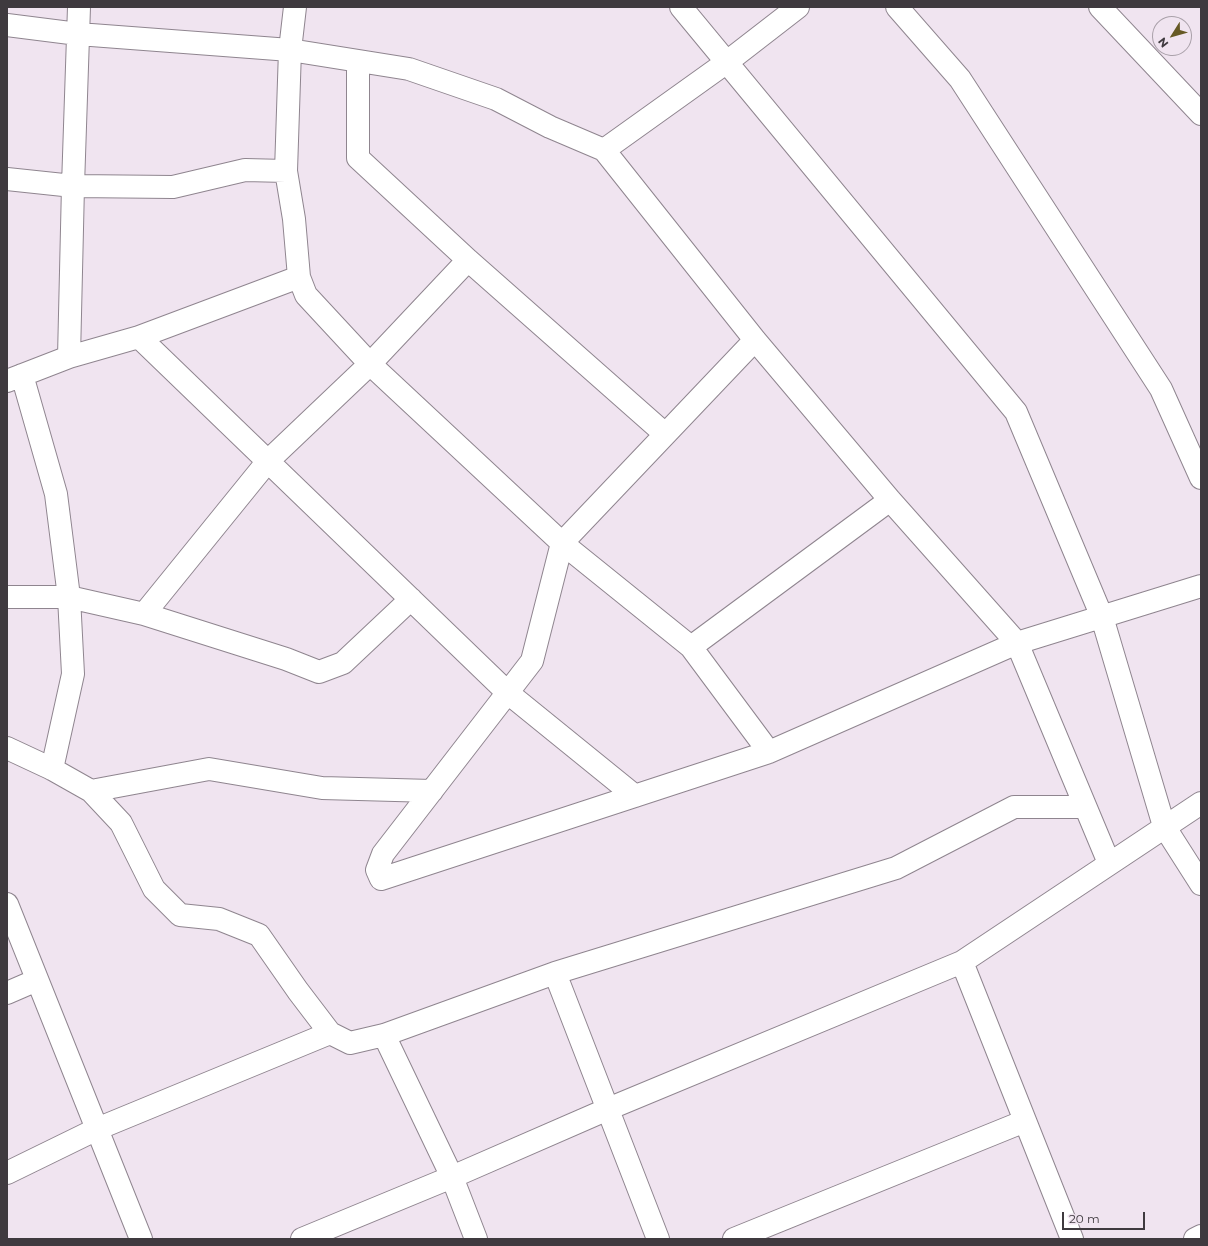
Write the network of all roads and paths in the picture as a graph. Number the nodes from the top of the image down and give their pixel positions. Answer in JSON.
{"nodes":[{"id":1,"x":79,"y":7,"type":"edge"},
{"id":2,"x":295,"y":7,"type":"edge"},
{"id":3,"x":681,"y":7,"type":"edge"},
{"id":4,"x":798,"y":7,"type":"edge"},
{"id":5,"x":897,"y":7,"type":"edge"},
{"id":6,"x":1100,"y":7,"type":"edge"},
{"id":7,"x":7,"y":26,"type":"edge"},
{"id":8,"x":78,"y":34,"type":"junction"},
{"id":9,"x":290,"y":50,"type":"junction"},
{"id":10,"x":358,"y":61,"type":"junction"},
{"id":11,"x":727,"y":62,"type":"junction"},
{"id":12,"x":1201,"y":114,"type":"edge"},
{"id":13,"x":604,"y":150,"type":"junction"},
{"id":14,"x":286,"y":171,"type":"junction"},
{"id":15,"x":7,"y":179,"type":"edge"},
{"id":16,"x":73,"y":186,"type":"junction"},
{"id":17,"x":468,"y":260,"type":"junction"},
{"id":18,"x":299,"y":276,"type":"junction"},
{"id":19,"x":139,"y":337,"type":"junction"},
{"id":20,"x":755,"y":340,"type":"junction"},
{"id":21,"x":69,"y":357,"type":"junction"},
{"id":22,"x":370,"y":364,"type":"junction"},
{"id":23,"x":15,"y":378,"type":"edge"},
{"id":24,"x":665,"y":434,"type":"junction"},
{"id":25,"x":268,"y":461,"type":"junction"},
{"id":26,"x":1201,"y":478,"type":"edge"},
{"id":27,"x":890,"y":500,"type":"junction"},
{"id":28,"x":562,"y":543,"type":"junction"},
{"id":29,"x":1201,"y":586,"type":"edge"},
{"id":30,"x":7,"y":597,"type":"edge"},
{"id":31,"x":70,"y":597,"type":"junction"},
{"id":32,"x":411,"y":599,"type":"junction"},
{"id":33,"x":144,"y":614,"type":"junction"},
{"id":34,"x":1102,"y":617,"type":"junction"},
{"id":35,"x":1017,"y":643,"type":"junction"},
{"id":36,"x":691,"y":647,"type":"junction"},
{"id":37,"x":508,"y":693,"type":"junction"},
{"id":38,"x":7,"y":748,"type":"edge"},
{"id":39,"x":769,"y":752,"type":"junction"},
{"id":40,"x":52,"y":769,"type":"junction"},
{"id":41,"x":90,"y":791,"type":"junction"},
{"id":42,"x":432,"y":791,"type":"junction"},
{"id":43,"x":635,"y":796,"type":"junction"},
{"id":44,"x":1201,"y":803,"type":"edge"},
{"id":45,"x":1085,"y":807,"type":"junction"},
{"id":46,"x":1164,"y":826,"type":"junction"},
{"id":47,"x":1109,"y":863,"type":"junction"},
{"id":48,"x":1201,"y":884,"type":"edge"},
{"id":49,"x":7,"y":904,"type":"edge"},
{"id":50,"x":962,"y":962,"type":"junction"},
{"id":51,"x":555,"y":973,"type":"junction"},
{"id":52,"x":37,"y":980,"type":"junction"},
{"id":53,"x":7,"y":993,"type":"edge"},
{"id":54,"x":330,"y":1033,"type":"junction"},
{"id":55,"x":384,"y":1035,"type":"junction"},
{"id":56,"x":608,"y":1109,"type":"junction"},
{"id":57,"x":1026,"y":1121,"type":"junction"},
{"id":58,"x":98,"y":1129,"type":"junction"},
{"id":59,"x":7,"y":1172,"type":"edge"},
{"id":60,"x":452,"y":1177,"type":"junction"},
{"id":61,"x":1201,"y":1236,"type":"edge"},
{"id":62,"x":141,"y":1239,"type":"edge"},
{"id":63,"x":302,"y":1239,"type":"edge"},
{"id":64,"x":476,"y":1239,"type":"edge"},
{"id":65,"x":658,"y":1239,"type":"edge"},
{"id":66,"x":734,"y":1239,"type":"edge"},
{"id":67,"x":1072,"y":1239,"type":"edge"},
{"id":68,"x":1195,"y":1239,"type":"edge"}],
"edges":[{"from":1,"to":8,"type":"street"},
{"from":2,"to":9,"type":"street"},
{"from":3,"to":11,"type":"street"},
{"from":4,"to":11,"type":"street"},
{"from":5,"to":26,"type":"street"},
{"from":6,"to":12,"type":"street"},
{"from":7,"to":8,"type":"street"},
{"from":8,"to":9,"type":"street"},
{"from":8,"to":16,"type":"street"},
{"from":9,"to":10,"type":"street"},
{"from":9,"to":14,"type":"street"},
{"from":10,"to":13,"type":"street"},
{"from":10,"to":17,"type":"street"},
{"from":11,"to":13,"type":"street"},
{"from":11,"to":34,"type":"street"},
{"from":13,"to":20,"type":"street"},
{"from":14,"to":16,"type":"street"},
{"from":14,"to":18,"type":"street"},
{"from":15,"to":16,"type":"street"},
{"from":16,"to":21,"type":"street"},
{"from":17,"to":22,"type":"street"},
{"from":17,"to":24,"type":"street"},
{"from":18,"to":19,"type":"street"},
{"from":18,"to":22,"type":"street"},
{"from":19,"to":21,"type":"street"},
{"from":19,"to":25,"type":"street"},
{"from":20,"to":24,"type":"street"},
{"from":20,"to":27,"type":"street"},
{"from":21,"to":23,"type":"street"},
{"from":22,"to":25,"type":"street"},
{"from":22,"to":28,"type":"street"},
{"from":23,"to":31,"type":"street"},
{"from":24,"to":28,"type":"street"},
{"from":25,"to":32,"type":"street"},
{"from":25,"to":33,"type":"street"},
{"from":27,"to":35,"type":"street"},
{"from":27,"to":36,"type":"street"},
{"from":28,"to":36,"type":"street"},
{"from":28,"to":37,"type":"street"},
{"from":29,"to":34,"type":"street"},
{"from":30,"to":31,"type":"street"},
{"from":31,"to":33,"type":"street"},
{"from":31,"to":40,"type":"street"},
{"from":32,"to":33,"type":"street"},
{"from":32,"to":37,"type":"street"},
{"from":34,"to":35,"type":"street"},
{"from":34,"to":46,"type":"street"},
{"from":35,"to":39,"type":"street"},
{"from":35,"to":45,"type":"street"},
{"from":36,"to":39,"type":"street"},
{"from":37,"to":42,"type":"street"},
{"from":37,"to":43,"type":"street"},
{"from":38,"to":40,"type":"street"},
{"from":39,"to":43,"type":"street"},
{"from":40,"to":41,"type":"street"},
{"from":41,"to":42,"type":"street"},
{"from":41,"to":54,"type":"street"},
{"from":42,"to":43,"type":"street"},
{"from":44,"to":46,"type":"street"},
{"from":45,"to":47,"type":"street"},
{"from":45,"to":51,"type":"street"},
{"from":46,"to":47,"type":"street"},
{"from":46,"to":48,"type":"street"},
{"from":47,"to":50,"type":"street"},
{"from":49,"to":52,"type":"street"},
{"from":50,"to":56,"type":"street"},
{"from":50,"to":57,"type":"street"},
{"from":51,"to":55,"type":"street"},
{"from":51,"to":56,"type":"street"},
{"from":52,"to":53,"type":"street"},
{"from":52,"to":58,"type":"street"},
{"from":54,"to":55,"type":"street"},
{"from":54,"to":58,"type":"street"},
{"from":55,"to":60,"type":"street"},
{"from":56,"to":60,"type":"street"},
{"from":56,"to":65,"type":"street"},
{"from":57,"to":66,"type":"street"},
{"from":57,"to":67,"type":"street"},
{"from":58,"to":59,"type":"street"},
{"from":58,"to":62,"type":"street"},
{"from":60,"to":63,"type":"street"},
{"from":60,"to":64,"type":"street"},
{"from":61,"to":68,"type":"street"}]}
